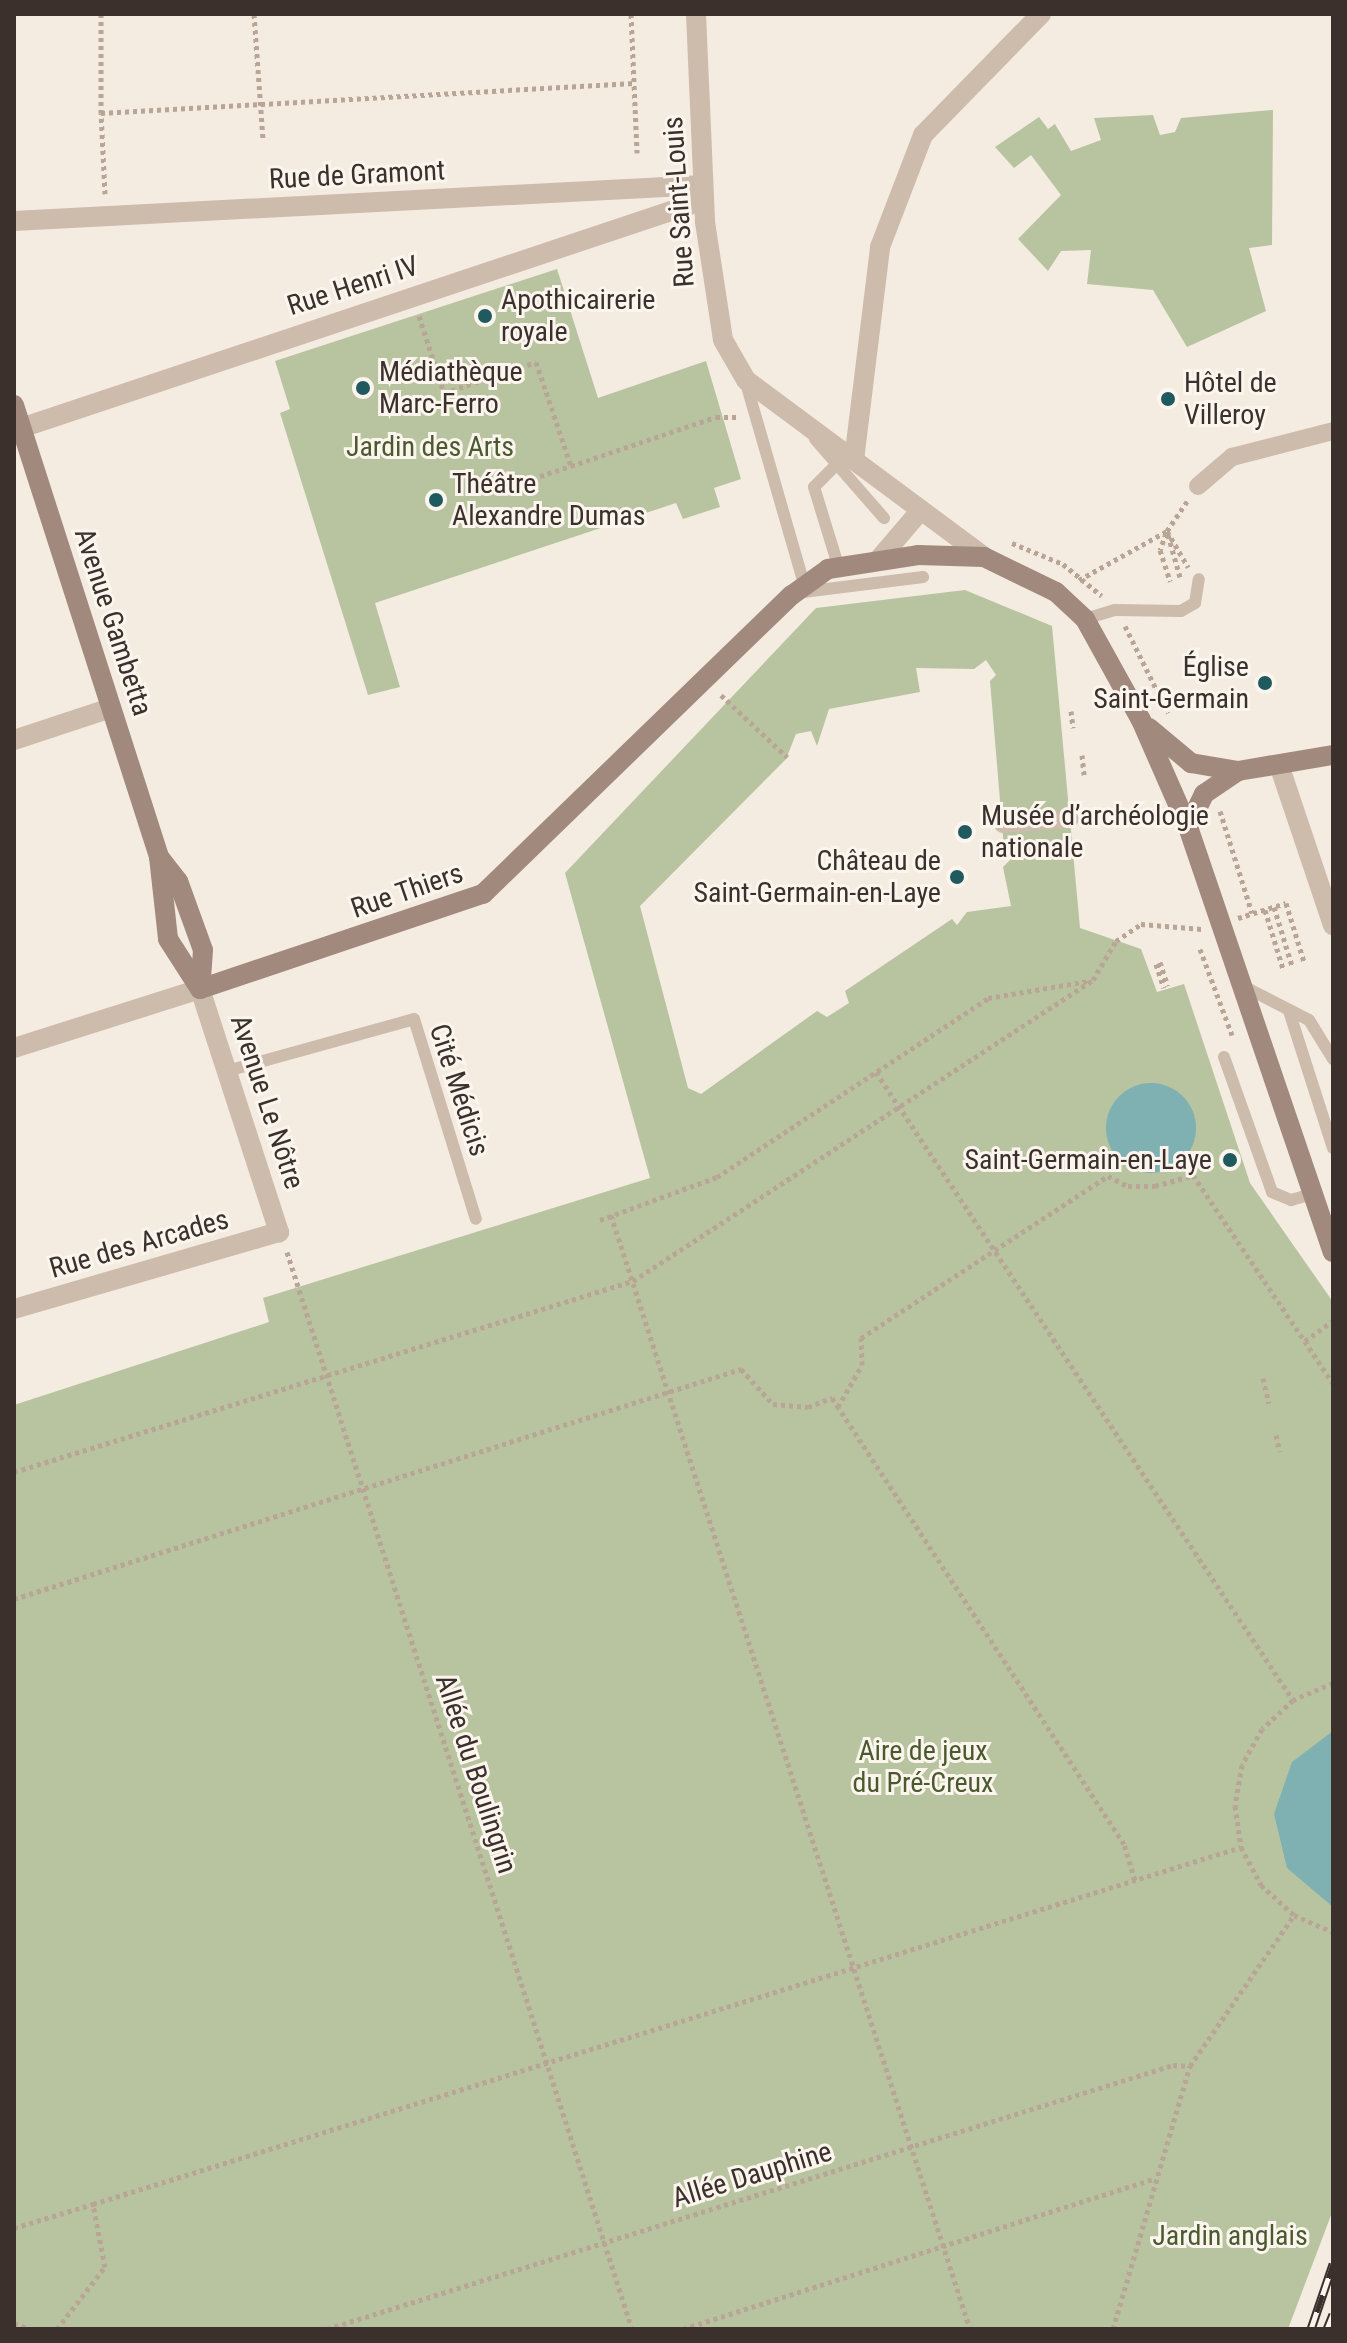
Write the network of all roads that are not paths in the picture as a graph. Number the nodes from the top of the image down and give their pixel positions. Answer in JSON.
{"nodes":[{"id":1,"x":696,"y":14,"type":"edge"},
{"id":2,"x":1041,"y":14,"type":"edge"},
{"id":3,"x":704,"y":192,"type":"junction"},
{"id":4,"x":14,"y":221,"type":"edge"},
{"id":5,"x":746,"y":380,"type":"junction"},
{"id":6,"x":14,"y":405,"type":"edge"},
{"id":7,"x":21,"y":428,"type":"junction"},
{"id":8,"x":1333,"y":431,"type":"edge"},
{"id":9,"x":845,"y":462,"type":"junction"},
{"id":10,"x":1198,"y":486,"type":"road end"},
{"id":11,"x":921,"y":510,"type":"junction"},
{"id":12,"x":884,"y":518,"type":"dead end"},
{"id":13,"x":984,"y":557,"type":"junction"},
{"id":14,"x":880,"y":558,"type":"junction"},
{"id":15,"x":838,"y":565,"type":"junction"},
{"id":16,"x":923,"y":577,"type":"dead end"},
{"id":17,"x":1194,"y":577,"type":"road end"},
{"id":18,"x":798,"y":589,"type":"junction"},
{"id":19,"x":1085,"y":619,"type":"junction"},
{"id":20,"x":111,"y":708,"type":"junction"},
{"id":21,"x":1141,"y":720,"type":"junction"},
{"id":22,"x":14,"y":740,"type":"edge"},
{"id":23,"x":1333,"y":755,"type":"edge"},
{"id":24,"x":1279,"y":765,"type":"junction"},
{"id":25,"x":1238,"y":771,"type":"junction"},
{"id":26,"x":1070,"y":819,"type":"dead end"},
{"id":27,"x":1003,"y":824,"type":"dead end"},
{"id":28,"x":1188,"y":827,"type":"junction"},
{"id":29,"x":159,"y":857,"type":"junction"},
{"id":30,"x":1331,"y":914,"type":"edge"},
{"id":31,"x":1243,"y":986,"type":"junction"},
{"id":32,"x":200,"y":989,"type":"junction"},
{"id":33,"x":1289,"y":1011,"type":"junction"},
{"id":34,"x":14,"y":1048,"type":"edge"},
{"id":35,"x":1224,"y":1057,"type":"dead end"},
{"id":36,"x":1333,"y":1059,"type":"edge"},
{"id":37,"x":227,"y":1071,"type":"junction"},
{"id":38,"x":1333,"y":1148,"type":"edge"},
{"id":39,"x":1312,"y":1194,"type":"junction"},
{"id":40,"x":476,"y":1219,"type":"dead end"},
{"id":41,"x":279,"y":1232,"type":"joint"},
{"id":42,"x":1333,"y":1252,"type":"edge"},
{"id":43,"x":14,"y":1309,"type":"edge"}],
"edges":[{"from":1,"to":3,"type":"street","name":"Rue Saint-Louis"},
{"from":2,"to":9,"type":"street"},
{"from":3,"to":4,"type":"street","name":"Rue de Gramont"},
{"from":3,"to":5,"type":"street","name":"Rue Saint-Louis"},
{"from":3,"to":7,"type":"street","name":"Rue Henri IV"},
{"from":5,"to":9,"type":"street"},
{"from":5,"to":18,"type":"lane"},
{"from":6,"to":7,"type":"main road","name":"Avenue Gambetta"},
{"from":7,"to":20,"type":"main road","name":"Avenue Gambetta"},
{"from":8,"to":10,"type":"street"},
{"from":9,"to":11,"type":"street"},
{"from":9,"to":12,"type":"lane"},
{"from":9,"to":15,"type":"lane"},
{"from":11,"to":13,"type":"street"},
{"from":11,"to":14,"type":"street"},
{"from":13,"to":14,"type":"main road","name":"Rue Thiers"},
{"from":13,"to":19,"type":"main road"},
{"from":14,"to":15,"type":"main road","name":"Rue Thiers"},
{"from":15,"to":18,"type":"main road","name":"Rue Thiers"},
{"from":16,"to":18,"type":"lane"},
{"from":17,"to":19,"type":"lane"},
{"from":18,"to":32,"type":"main road","name":"Rue Thiers"},
{"from":19,"to":21,"type":"main road"},
{"from":20,"to":22,"type":"street"},
{"from":20,"to":29,"type":"main road","name":"Avenue Gambetta"},
{"from":21,"to":25,"type":"main road"},
{"from":21,"to":28,"type":"main road"},
{"from":23,"to":24,"type":"main road"},
{"from":24,"to":25,"type":"main road"},
{"from":24,"to":30,"type":"street"},
{"from":25,"to":28,"type":"main road"},
{"from":26,"to":27,"type":"street"},
{"from":28,"to":31,"type":"main road"},
{"from":29,"to":32,"type":"main road","name":"Avenue Gambetta"},
{"from":29,"to":32,"type":"main road","name":"Avenue Gambetta"},
{"from":31,"to":33,"type":"lane"},
{"from":31,"to":39,"type":"main road"},
{"from":32,"to":34,"type":"street","name":"Rue Thiers"},
{"from":32,"to":37,"type":"street","name":"Avenue Le Nôtre"},
{"from":33,"to":36,"type":"lane"},
{"from":33,"to":38,"type":"lane"},
{"from":35,"to":39,"type":"lane"},
{"from":37,"to":40,"type":"lane","name":"Cité Médicis"},
{"from":37,"to":41,"type":"street","name":"Avenue Le Nôtre"},
{"from":39,"to":42,"type":"main road"},
{"from":41,"to":43,"type":"street","name":"Rue des Arcades"}]}
